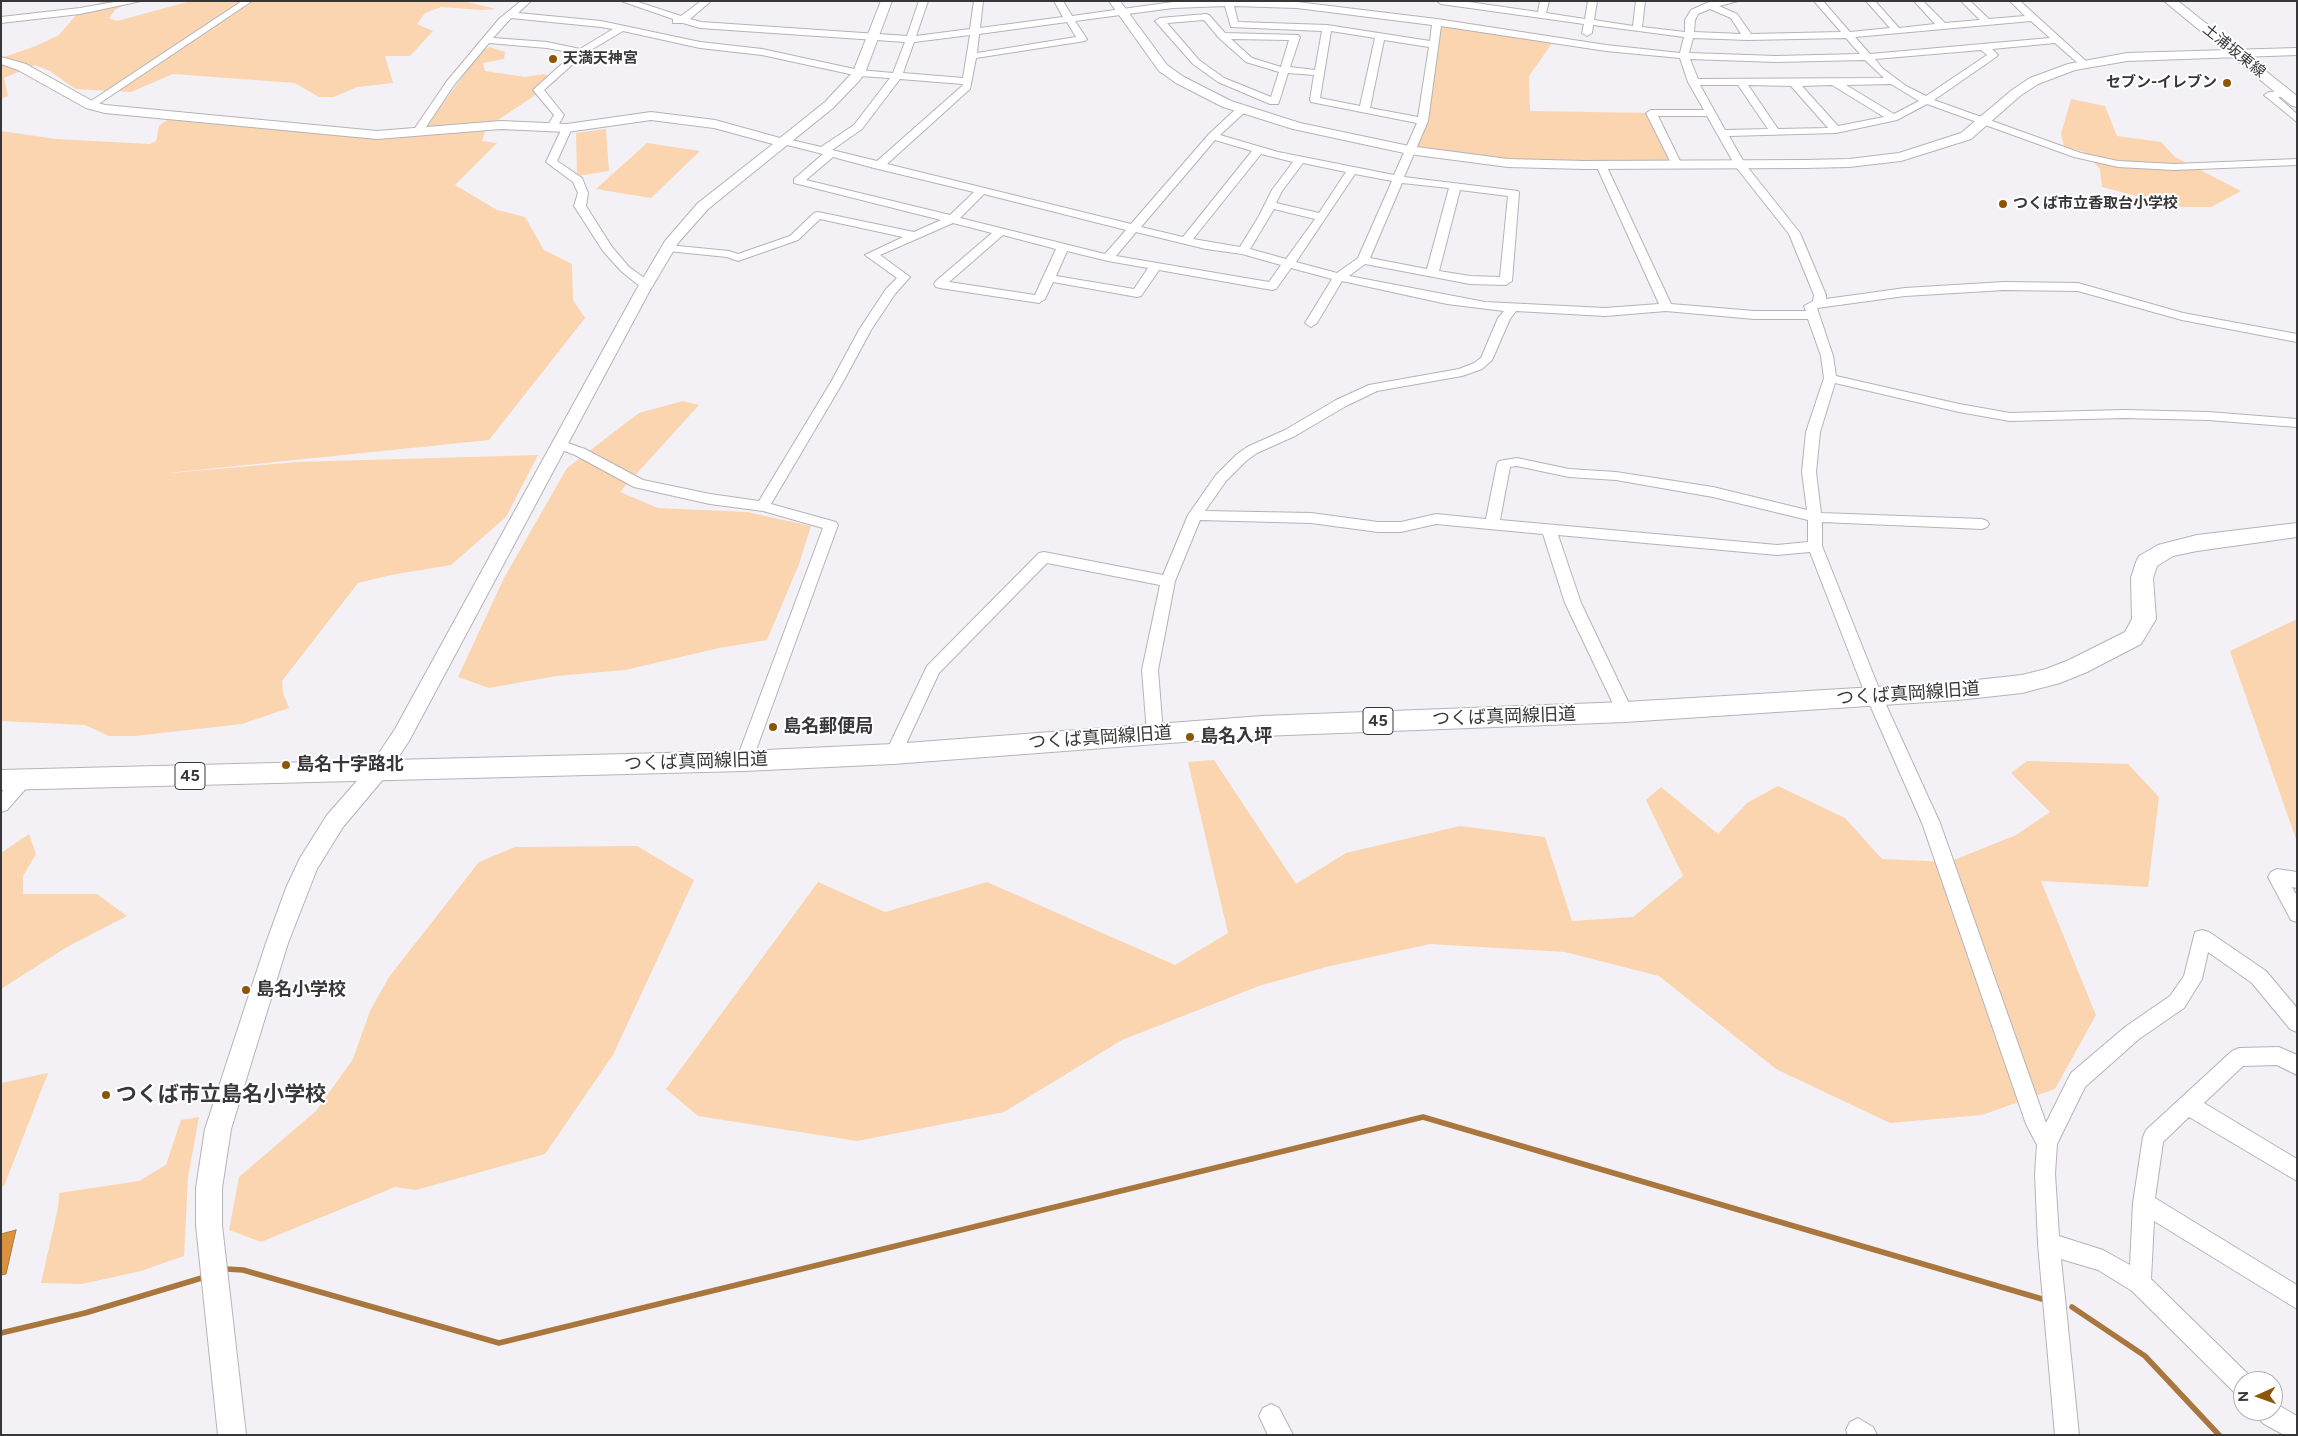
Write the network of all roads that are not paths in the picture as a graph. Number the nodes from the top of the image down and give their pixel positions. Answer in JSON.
{"nodes":[{"id":1,"x":137,"y":1,"type":"edge"},
{"id":2,"x":248,"y":1,"type":"edge"},
{"id":3,"x":526,"y":1,"type":"edge"},
{"id":4,"x":625,"y":1,"type":"edge"},
{"id":5,"x":707,"y":1,"type":"edge"},
{"id":6,"x":887,"y":1,"type":"edge"},
{"id":7,"x":924,"y":1,"type":"edge"},
{"id":8,"x":979,"y":1,"type":"edge"},
{"id":9,"x":1058,"y":1,"type":"edge"},
{"id":10,"x":1114,"y":1,"type":"edge"},
{"id":11,"x":1441,"y":1,"type":"edge"},
{"id":12,"x":1545,"y":1,"type":"edge"},
{"id":13,"x":1593,"y":1,"type":"edge"},
{"id":14,"x":1641,"y":1,"type":"edge"},
{"id":15,"x":1701,"y":1,"type":"edge"},
{"id":16,"x":1734,"y":1,"type":"edge"},
{"id":17,"x":1818,"y":1,"type":"edge"},
{"id":18,"x":1870,"y":1,"type":"edge"},
{"id":19,"x":1918,"y":1,"type":"edge"},
{"id":20,"x":1965,"y":1,"type":"edge"},
{"id":21,"x":2014,"y":1,"type":"edge"},
{"id":22,"x":2170,"y":1,"type":"edge"},
{"id":23,"x":2182,"y":1,"type":"edge"},
{"id":24,"x":1445,"y":2,"type":"edge"},
{"id":25,"x":1172,"y":3,"type":"edge"},
{"id":26,"x":1229,"y":3,"type":"junction"},
{"id":27,"x":1298,"y":3,"type":"edge"},
{"id":28,"x":1493,"y":5,"type":"edge"},
{"id":29,"x":1710,"y":6,"type":"junction"},
{"id":30,"x":1121,"y":12,"type":"junction"},
{"id":31,"x":509,"y":15,"type":"junction"},
{"id":32,"x":1541,"y":16,"type":"junction"},
{"id":33,"x":2033,"y":18,"type":"junction"},
{"id":34,"x":1069,"y":19,"type":"junction"},
{"id":35,"x":1183,"y":19,"type":"junction"},
{"id":36,"x":1,"y":20,"type":"edge"},
{"id":37,"x":682,"y":20,"type":"junction"},
{"id":38,"x":1437,"y":22,"type":"junction"},
{"id":39,"x":1589,"y":23,"type":"junction"},
{"id":40,"x":1988,"y":23,"type":"junction"},
{"id":41,"x":700,"y":25,"type":"junction"},
{"id":42,"x":1943,"y":27,"type":"junction"},
{"id":43,"x":622,"y":28,"type":"junction"},
{"id":44,"x":1327,"y":28,"type":"junction"},
{"id":45,"x":1637,"y":30,"type":"junction"},
{"id":46,"x":1897,"y":30,"type":"junction"},
{"id":47,"x":642,"y":31,"type":"junction"},
{"id":48,"x":975,"y":32,"type":"junction"},
{"id":49,"x":1848,"y":34,"type":"junction"},
{"id":50,"x":1689,"y":35,"type":"junction"},
{"id":51,"x":1222,"y":36,"type":"junction"},
{"id":52,"x":1380,"y":36,"type":"junction"},
{"id":53,"x":1748,"y":37,"type":"junction"},
{"id":54,"x":873,"y":38,"type":"junction"},
{"id":55,"x":911,"y":39,"type":"junction"},
{"id":56,"x":487,"y":40,"type":"junction"},
{"id":57,"x":2058,"y":40,"type":"junction"},
{"id":58,"x":1585,"y":44,"type":"junction"},
{"id":59,"x":700,"y":45,"type":"junction"},
{"id":60,"x":1434,"y":45,"type":"junction"},
{"id":61,"x":1984,"y":48,"type":"junction"},
{"id":62,"x":2297,"y":51,"type":"edge"},
{"id":63,"x":581,"y":52,"type":"junction"},
{"id":64,"x":2243,"y":52,"type":"junction"},
{"id":65,"x":973,"y":56,"type":"junction"},
{"id":66,"x":1684,"y":56,"type":"junction"},
{"id":67,"x":1867,"y":57,"type":"junction"},
{"id":68,"x":1,"y":60,"type":"edge"},
{"id":69,"x":2084,"y":64,"type":"junction"},
{"id":70,"x":1286,"y":70,"type":"junction"},
{"id":71,"x":859,"y":73,"type":"junction"},
{"id":72,"x":1320,"y":73,"type":"junction"},
{"id":73,"x":897,"y":76,"type":"junction"},
{"id":74,"x":1891,"y":81,"type":"junction"},
{"id":75,"x":968,"y":82,"type":"junction"},
{"id":76,"x":1693,"y":82,"type":"junction"},
{"id":77,"x":1834,"y":82,"type":"junction"},
{"id":78,"x":1741,"y":83,"type":"junction"},
{"id":79,"x":1794,"y":84,"type":"junction"},
{"id":80,"x":2294,"y":96,"type":"edge"},
{"id":81,"x":1927,"y":101,"type":"junction"},
{"id":82,"x":90,"y":105,"type":"junction"},
{"id":83,"x":1242,"y":109,"type":"junction"},
{"id":84,"x":1364,"y":110,"type":"junction"},
{"id":85,"x":1709,"y":113,"type":"junction"},
{"id":86,"x":1894,"y":118,"type":"junction"},
{"id":87,"x":2297,"y":119,"type":"edge"},
{"id":88,"x":1423,"y":121,"type":"junction"},
{"id":89,"x":1985,"y":121,"type":"junction"},
{"id":90,"x":552,"y":127,"type":"junction"},
{"id":91,"x":567,"y":128,"type":"junction"},
{"id":92,"x":1836,"y":130,"type":"junction"},
{"id":93,"x":418,"y":131,"type":"junction"},
{"id":94,"x":1775,"y":132,"type":"junction"},
{"id":95,"x":1721,"y":133,"type":"junction"},
{"id":96,"x":1213,"y":136,"type":"junction"},
{"id":97,"x":782,"y":142,"type":"junction"},
{"id":98,"x":1259,"y":150,"type":"junction"},
{"id":99,"x":1409,"y":150,"type":"junction"},
{"id":100,"x":827,"y":152,"type":"junction"},
{"id":101,"x":1300,"y":160,"type":"junction"},
{"id":102,"x":2297,"y":162,"type":"edge"},
{"id":103,"x":1740,"y":164,"type":"junction"},
{"id":104,"x":1600,"y":165,"type":"junction"},
{"id":105,"x":1677,"y":165,"type":"junction"},
{"id":106,"x":878,"y":166,"type":"junction"},
{"id":107,"x":1353,"y":169,"type":"junction"},
{"id":108,"x":1398,"y":179,"type":"junction"},
{"id":109,"x":1455,"y":187,"type":"junction"},
{"id":110,"x":981,"y":191,"type":"junction"},
{"id":111,"x":1270,"y":205,"type":"junction"},
{"id":112,"x":1322,"y":217,"type":"junction"},
{"id":113,"x":953,"y":219,"type":"junction"},
{"id":114,"x":1132,"y":228,"type":"junction"},
{"id":115,"x":1001,"y":231,"type":"junction"},
{"id":116,"x":916,"y":236,"type":"junction"},
{"id":117,"x":1186,"y":240,"type":"junction"},
{"id":118,"x":1062,"y":247,"type":"junction"},
{"id":119,"x":668,"y":248,"type":"junction"},
{"id":120,"x":1243,"y":251,"type":"junction"},
{"id":121,"x":1108,"y":258,"type":"junction"},
{"id":122,"x":1363,"y":260,"type":"junction"},
{"id":123,"x":1288,"y":263,"type":"junction"},
{"id":124,"x":1155,"y":266,"type":"junction"},
{"id":125,"x":1432,"y":273,"type":"junction"},
{"id":126,"x":1339,"y":277,"type":"junction"},
{"id":127,"x":1048,"y":278,"type":"junction"},
{"id":128,"x":646,"y":285,"type":"junction"},
{"id":129,"x":1666,"y":307,"type":"junction"},
{"id":130,"x":1513,"y":308,"type":"junction"},
{"id":131,"x":1816,"y":309,"type":"junction"},
{"id":132,"x":1311,"y":324,"type":"dead end"},
{"id":133,"x":2297,"y":338,"type":"edge"},
{"id":134,"x":1830,"y":378,"type":"junction"},
{"id":135,"x":2297,"y":423,"type":"edge"},
{"id":136,"x":559,"y":444,"type":"junction"},
{"id":137,"x":763,"y":506,"type":"junction"},
{"id":138,"x":1195,"y":515,"type":"junction"},
{"id":139,"x":1815,"y":517,"type":"junction"},
{"id":140,"x":1492,"y":524,"type":"junction"},
{"id":141,"x":1982,"y":524,"type":"dead end"},
{"id":142,"x":1550,"y":530,"type":"junction"},
{"id":143,"x":2297,"y":530,"type":"edge"},
{"id":144,"x":1815,"y":546,"type":"junction"},
{"id":145,"x":1168,"y":581,"type":"junction"},
{"id":146,"x":1874,"y":696,"type":"junction"},
{"id":147,"x":1625,"y":712,"type":"junction"},
{"id":148,"x":1155,"y":733,"type":"junction"},
{"id":149,"x":894,"y":754,"type":"junction"},
{"id":150,"x":744,"y":761,"type":"junction"},
{"id":151,"x":378,"y":771,"type":"junction"},
{"id":152,"x":12,"y":780,"type":"edge"},
{"id":153,"x":1,"y":805,"type":"edge"},
{"id":154,"x":2297,"y":880,"type":"edge"},
{"id":155,"x":2297,"y":914,"type":"edge"},
{"id":156,"x":2297,"y":1023,"type":"edge"},
{"id":157,"x":2297,"y":1066,"type":"edge"},
{"id":158,"x":2188,"y":1105,"type":"junction"},
{"id":159,"x":2047,"y":1143,"type":"junction"},
{"id":160,"x":2297,"y":1171,"type":"edge"},
{"id":161,"x":2144,"y":1204,"type":"junction"},
{"id":162,"x":2049,"y":1244,"type":"junction"},
{"id":163,"x":2140,"y":1283,"type":"junction"},
{"id":164,"x":2297,"y":1298,"type":"edge"},
{"id":165,"x":2233,"y":1375,"type":"edge"},
{"id":166,"x":2282,"y":1421,"type":"edge"},
{"id":167,"x":2297,"y":1429,"type":"edge"},
{"id":168,"x":232,"y":1435,"type":"edge"},
{"id":169,"x":2067,"y":1435,"type":"edge"}],
"edges":[{"from":1,"to":36,"type":"street"},
{"from":2,"to":82,"type":"street"},
{"from":3,"to":31,"type":"street"},
{"from":4,"to":37,"type":"street"},
{"from":5,"to":37,"type":"street"},
{"from":6,"to":54,"type":"street"},
{"from":7,"to":55,"type":"street"},
{"from":8,"to":48,"type":"street"},
{"from":9,"to":34,"type":"street"},
{"from":10,"to":30,"type":"street"},
{"from":11,"to":24,"type":"street"},
{"from":12,"to":32,"type":"street"},
{"from":13,"to":39,"type":"street"},
{"from":14,"to":45,"type":"street"},
{"from":15,"to":29,"type":"street"},
{"from":16,"to":29,"type":"street"},
{"from":17,"to":49,"type":"street"},
{"from":18,"to":46,"type":"street"},
{"from":19,"to":42,"type":"street"},
{"from":20,"to":40,"type":"street"},
{"from":21,"to":33,"type":"street"},
{"from":22,"to":64,"type":"main road","name":"土浦坂東線"},
{"from":23,"to":64,"type":"main road","name":"土浦坂東線"},
{"from":24,"to":28,"type":"street"},
{"from":25,"to":26,"type":"street"},
{"from":25,"to":30,"type":"street"},
{"from":25,"to":35,"type":"street"},
{"from":26,"to":27,"type":"street"},
{"from":26,"to":44,"type":"street"},
{"from":27,"to":38,"type":"street"},
{"from":28,"to":32,"type":"street"},
{"from":29,"to":50,"type":"street"},
{"from":29,"to":53,"type":"street"},
{"from":30,"to":34,"type":"street"},
{"from":30,"to":83,"type":"street"},
{"from":31,"to":43,"type":"street"},
{"from":31,"to":56,"type":"street"},
{"from":32,"to":39,"type":"street"},
{"from":33,"to":40,"type":"street"},
{"from":33,"to":57,"type":"street"},
{"from":34,"to":48,"type":"street"},
{"from":34,"to":65,"type":"street"},
{"from":35,"to":51,"type":"street"},
{"from":35,"to":70,"type":"street"},
{"from":37,"to":41,"type":"street"},
{"from":37,"to":47,"type":"street"},
{"from":38,"to":58,"type":"street"},
{"from":38,"to":60,"type":"street"},
{"from":39,"to":45,"type":"street"},
{"from":39,"to":58,"type":"street"},
{"from":40,"to":42,"type":"street"},
{"from":41,"to":54,"type":"street"},
{"from":41,"to":59,"type":"street"},
{"from":42,"to":46,"type":"street"},
{"from":43,"to":47,"type":"street"},
{"from":43,"to":63,"type":"street"},
{"from":44,"to":52,"type":"street"},
{"from":44,"to":72,"type":"street"},
{"from":45,"to":50,"type":"street"},
{"from":46,"to":49,"type":"street"},
{"from":47,"to":59,"type":"street"},
{"from":48,"to":55,"type":"street"},
{"from":48,"to":65,"type":"street"},
{"from":49,"to":53,"type":"street"},
{"from":49,"to":67,"type":"street"},
{"from":50,"to":53,"type":"street"},
{"from":50,"to":66,"type":"street"},
{"from":51,"to":70,"type":"street"},
{"from":51,"to":70,"type":"street"},
{"from":52,"to":60,"type":"street"},
{"from":52,"to":84,"type":"street"},
{"from":54,"to":55,"type":"street"},
{"from":54,"to":71,"type":"street"},
{"from":55,"to":73,"type":"street"},
{"from":56,"to":63,"type":"street"},
{"from":56,"to":93,"type":"street"},
{"from":57,"to":61,"type":"street"},
{"from":57,"to":69,"type":"street"},
{"from":58,"to":66,"type":"street"},
{"from":59,"to":71,"type":"street"},
{"from":60,"to":88,"type":"street"},
{"from":61,"to":67,"type":"street"},
{"from":61,"to":81,"type":"street"},
{"from":62,"to":64,"type":"street"},
{"from":63,"to":90,"type":"street"},
{"from":64,"to":69,"type":"street"},
{"from":64,"to":80,"type":"main road","name":"土浦坂東線"},
{"from":65,"to":75,"type":"street"},
{"from":66,"to":67,"type":"street"},
{"from":66,"to":76,"type":"street"},
{"from":67,"to":74,"type":"street"},
{"from":68,"to":82,"type":"street"},
{"from":69,"to":89,"type":"street"},
{"from":70,"to":72,"type":"street"},
{"from":71,"to":73,"type":"street"},
{"from":71,"to":97,"type":"street"},
{"from":72,"to":84,"type":"street"},
{"from":73,"to":75,"type":"street"},
{"from":73,"to":100,"type":"street"},
{"from":74,"to":77,"type":"street"},
{"from":74,"to":81,"type":"street"},
{"from":75,"to":106,"type":"street"},
{"from":76,"to":78,"type":"street"},
{"from":76,"to":85,"type":"street"},
{"from":77,"to":79,"type":"street"},
{"from":77,"to":86,"type":"street"},
{"from":78,"to":79,"type":"street"},
{"from":78,"to":94,"type":"street"},
{"from":79,"to":92,"type":"street"},
{"from":80,"to":87,"type":"street"},
{"from":81,"to":86,"type":"street"},
{"from":81,"to":89,"type":"street"},
{"from":82,"to":93,"type":"street"},
{"from":83,"to":96,"type":"street"},
{"from":83,"to":99,"type":"street"},
{"from":84,"to":88,"type":"street"},
{"from":85,"to":95,"type":"street"},
{"from":85,"to":105,"type":"street"},
{"from":86,"to":92,"type":"street"},
{"from":88,"to":99,"type":"street"},
{"from":89,"to":102,"type":"street"},
{"from":89,"to":103,"type":"street"},
{"from":90,"to":91,"type":"street"},
{"from":90,"to":93,"type":"street"},
{"from":91,"to":97,"type":"street"},
{"from":91,"to":128,"type":"street"},
{"from":92,"to":94,"type":"street"},
{"from":94,"to":95,"type":"street"},
{"from":95,"to":103,"type":"street"},
{"from":96,"to":98,"type":"street"},
{"from":96,"to":114,"type":"street"},
{"from":97,"to":100,"type":"street"},
{"from":97,"to":119,"type":"street"},
{"from":98,"to":101,"type":"street"},
{"from":98,"to":117,"type":"street"},
{"from":99,"to":104,"type":"street"},
{"from":99,"to":108,"type":"street"},
{"from":100,"to":106,"type":"street"},
{"from":100,"to":113,"type":"street"},
{"from":101,"to":107,"type":"street"},
{"from":101,"to":111,"type":"street"},
{"from":103,"to":105,"type":"street"},
{"from":103,"to":131,"type":"street"},
{"from":104,"to":105,"type":"street"},
{"from":104,"to":129,"type":"street"},
{"from":106,"to":110,"type":"street"},
{"from":107,"to":108,"type":"street"},
{"from":107,"to":112,"type":"street"},
{"from":108,"to":109,"type":"street"},
{"from":108,"to":122,"type":"street"},
{"from":109,"to":125,"type":"street"},
{"from":109,"to":125,"type":"street"},
{"from":110,"to":113,"type":"street"},
{"from":110,"to":114,"type":"street"},
{"from":111,"to":112,"type":"street"},
{"from":111,"to":120,"type":"street"},
{"from":112,"to":123,"type":"street"},
{"from":113,"to":115,"type":"street"},
{"from":113,"to":116,"type":"street"},
{"from":114,"to":117,"type":"street"},
{"from":114,"to":121,"type":"street"},
{"from":115,"to":118,"type":"street"},
{"from":115,"to":127,"type":"street"},
{"from":116,"to":119,"type":"street"},
{"from":116,"to":137,"type":"street"},
{"from":117,"to":120,"type":"street"},
{"from":118,"to":121,"type":"street"},
{"from":118,"to":127,"type":"street"},
{"from":119,"to":128,"type":"street"},
{"from":120,"to":123,"type":"street"},
{"from":121,"to":124,"type":"street"},
{"from":122,"to":125,"type":"street"},
{"from":122,"to":126,"type":"street"},
{"from":123,"to":124,"type":"street"},
{"from":123,"to":126,"type":"street"},
{"from":124,"to":127,"type":"street"},
{"from":126,"to":130,"type":"street"},
{"from":126,"to":132,"type":"street"},
{"from":128,"to":136,"type":"street"},
{"from":129,"to":130,"type":"street"},
{"from":129,"to":131,"type":"street"},
{"from":130,"to":138,"type":"street"},
{"from":131,"to":133,"type":"street"},
{"from":131,"to":134,"type":"street"},
{"from":134,"to":135,"type":"street"},
{"from":134,"to":139,"type":"street"},
{"from":136,"to":137,"type":"street"},
{"from":136,"to":151,"type":"street"},
{"from":137,"to":150,"type":"street"},
{"from":138,"to":140,"type":"street"},
{"from":138,"to":145,"type":"street"},
{"from":139,"to":140,"type":"street"},
{"from":139,"to":141,"type":"street"},
{"from":139,"to":144,"type":"street"},
{"from":140,"to":142,"type":"street"},
{"from":142,"to":144,"type":"street"},
{"from":142,"to":147,"type":"street"},
{"from":143,"to":146,"type":"main road","name":"つくば真岡線旧道","number":"45"},
{"from":144,"to":146,"type":"street"},
{"from":145,"to":148,"type":"street"},
{"from":145,"to":149,"type":"street"},
{"from":146,"to":147,"type":"main road","name":"つくば真岡線旧道","number":"45"},
{"from":146,"to":159,"type":"street"},
{"from":147,"to":148,"type":"main road","name":"つくば真岡線旧道","number":"45"},
{"from":148,"to":149,"type":"main road","name":"つくば真岡線旧道","number":"45"},
{"from":149,"to":150,"type":"main road","name":"つくば真岡線旧道","number":"45"},
{"from":150,"to":151,"type":"main road","name":"つくば真岡線旧道","number":"45"},
{"from":151,"to":152,"type":"main road","name":"つくば真岡線旧道","number":"45"},
{"from":151,"to":168,"type":"street"},
{"from":152,"to":153,"type":"street"},
{"from":154,"to":155,"type":"street"},
{"from":156,"to":159,"type":"street"},
{"from":157,"to":158,"type":"street"},
{"from":158,"to":160,"type":"street"},
{"from":158,"to":161,"type":"street"},
{"from":159,"to":162,"type":"street"},
{"from":161,"to":163,"type":"street"},
{"from":161,"to":164,"type":"street"},
{"from":162,"to":163,"type":"street"},
{"from":162,"to":169,"type":"street"},
{"from":163,"to":165,"type":"street"},
{"from":166,"to":167,"type":"street"}]}
